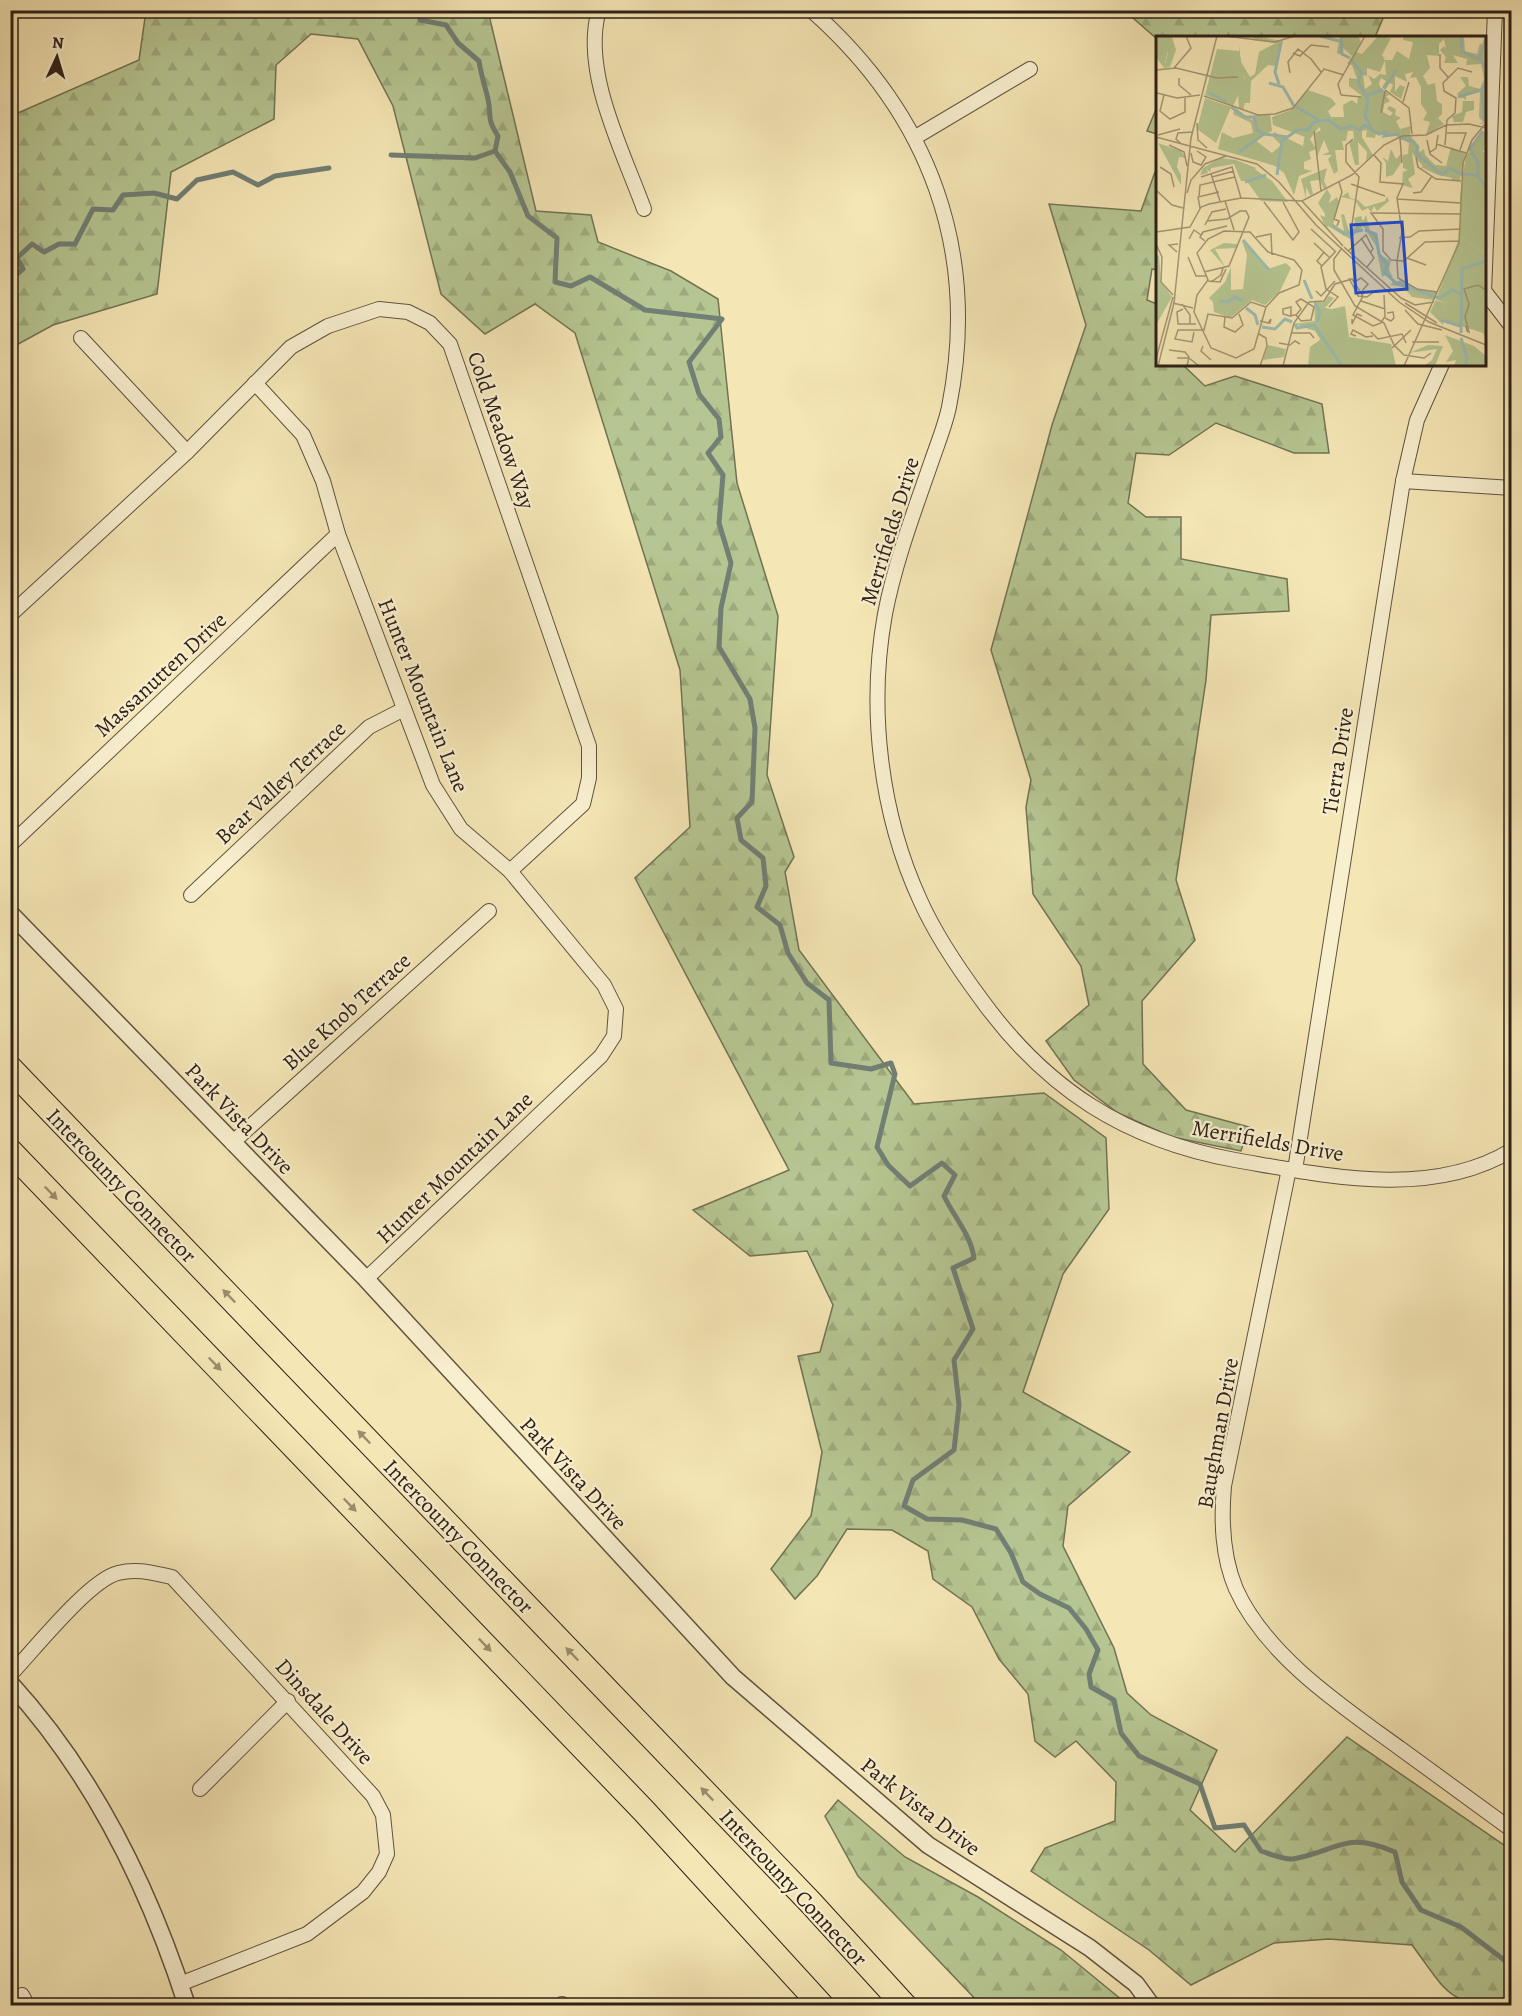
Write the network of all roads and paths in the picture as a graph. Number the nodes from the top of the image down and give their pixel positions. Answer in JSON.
{"nodes":[{"id":1,"x":599,"y":10,"type":"edge"},
{"id":2,"x":811,"y":10,"type":"edge"},
{"id":3,"x":1495,"y":10,"type":"edge"},
{"id":4,"x":1030,"y":69,"type":"dead end"},
{"id":5,"x":914,"y":138,"type":"junction"},
{"id":6,"x":644,"y":208,"type":"dead end"},
{"id":7,"x":1486,"y":264,"type":"edge"},
{"id":8,"x":1486,"y":293,"type":"edge"},
{"id":9,"x":1512,"y":327,"type":"edge"},
{"id":10,"x":81,"y":338,"type":"dead end"},
{"id":11,"x":1441,"y":366,"type":"edge"},
{"id":12,"x":255,"y":383,"type":"junction"},
{"id":13,"x":186,"y":452,"type":"junction"},
{"id":14,"x":1403,"y":481,"type":"junction"},
{"id":15,"x":1512,"y":488,"type":"edge"},
{"id":16,"x":338,"y":534,"type":"junction"},
{"id":17,"x":10,"y":615,"type":"edge"},
{"id":18,"x":404,"y":709,"type":"junction"},
{"id":19,"x":10,"y":844,"type":"edge"},
{"id":20,"x":510,"y":871,"type":"junction"},
{"id":21,"x":191,"y":895,"type":"dead end"},
{"id":22,"x":489,"y":911,"type":"dead end"},
{"id":23,"x":10,"y":913,"type":"edge"},
{"id":24,"x":10,"y":1068,"type":"edge"},
{"id":25,"x":232,"y":1143,"type":"junction"},
{"id":26,"x":1512,"y":1150,"type":"edge"},
{"id":27,"x":10,"y":1151,"type":"edge"},
{"id":28,"x":1292,"y":1170,"type":"junction"},
{"id":29,"x":366,"y":1279,"type":"junction"},
{"id":30,"x":10,"y":1675,"type":"edge"},
{"id":31,"x":10,"y":1683,"type":"edge"},
{"id":32,"x":288,"y":1701,"type":"junction"},
{"id":33,"x":200,"y":1789,"type":"dead end"},
{"id":34,"x":1512,"y":1830,"type":"edge"},
{"id":35,"x":180,"y":1984,"type":"junction"},
{"id":36,"x":187,"y":2006,"type":"edge"},
{"id":37,"x":822,"y":2006,"type":"edge"},
{"id":38,"x":905,"y":2006,"type":"edge"},
{"id":39,"x":1152,"y":2006,"type":"edge"}],
"edges":[{"from":1,"to":6,"type":"street"},
{"from":2,"to":5,"type":"street","name":"Merrifields Drive"},
{"from":3,"to":7,"type":"street"},
{"from":4,"to":5,"type":"street"},
{"from":5,"to":28,"type":"street","name":"Merrifields Drive"},
{"from":8,"to":9,"type":"street"},
{"from":10,"to":13,"type":"street"},
{"from":11,"to":14,"type":"street","name":"Tierra Drive"},
{"from":12,"to":13,"type":"street","name":"Cold Meadow Way"},
{"from":12,"to":16,"type":"street","name":"Hunter Mountain Lane"},
{"from":12,"to":20,"type":"street","name":"Cold Meadow Way"},
{"from":13,"to":17,"type":"street","name":"Cold Meadow Way"},
{"from":14,"to":15,"type":"street"},
{"from":14,"to":28,"type":"street","name":"Tierra Drive"},
{"from":16,"to":18,"type":"street","name":"Hunter Mountain Lane"},
{"from":16,"to":19,"type":"street","name":"Massanutten Drive"},
{"from":18,"to":20,"type":"street","name":"Hunter Mountain Lane"},
{"from":18,"to":21,"type":"street","name":"Bear Valley Terrace"},
{"from":20,"to":29,"type":"street","name":"Hunter Mountain Lane"},
{"from":22,"to":25,"type":"street","name":"Blue Knob Terrace"},
{"from":23,"to":25,"type":"street","name":"Park Vista Drive"},
{"from":38,"to":24,"type":"highway","name":"Intercounty Connector","one_way":true},
{"from":25,"to":29,"type":"street","name":"Park Vista Drive"},
{"from":26,"to":28,"type":"street","name":"Merrifields Drive"},
{"from":27,"to":37,"type":"highway","one_way":true},
{"from":28,"to":34,"type":"street","name":"Baughman Drive"},
{"from":29,"to":39,"type":"street","name":"Park Vista Drive"},
{"from":30,"to":32,"type":"street","name":"Dinsdale Drive"},
{"from":31,"to":35,"type":"street"},
{"from":32,"to":33,"type":"street"},
{"from":32,"to":35,"type":"street","name":"Dinsdale Drive"},
{"from":35,"to":36,"type":"street"}]}
